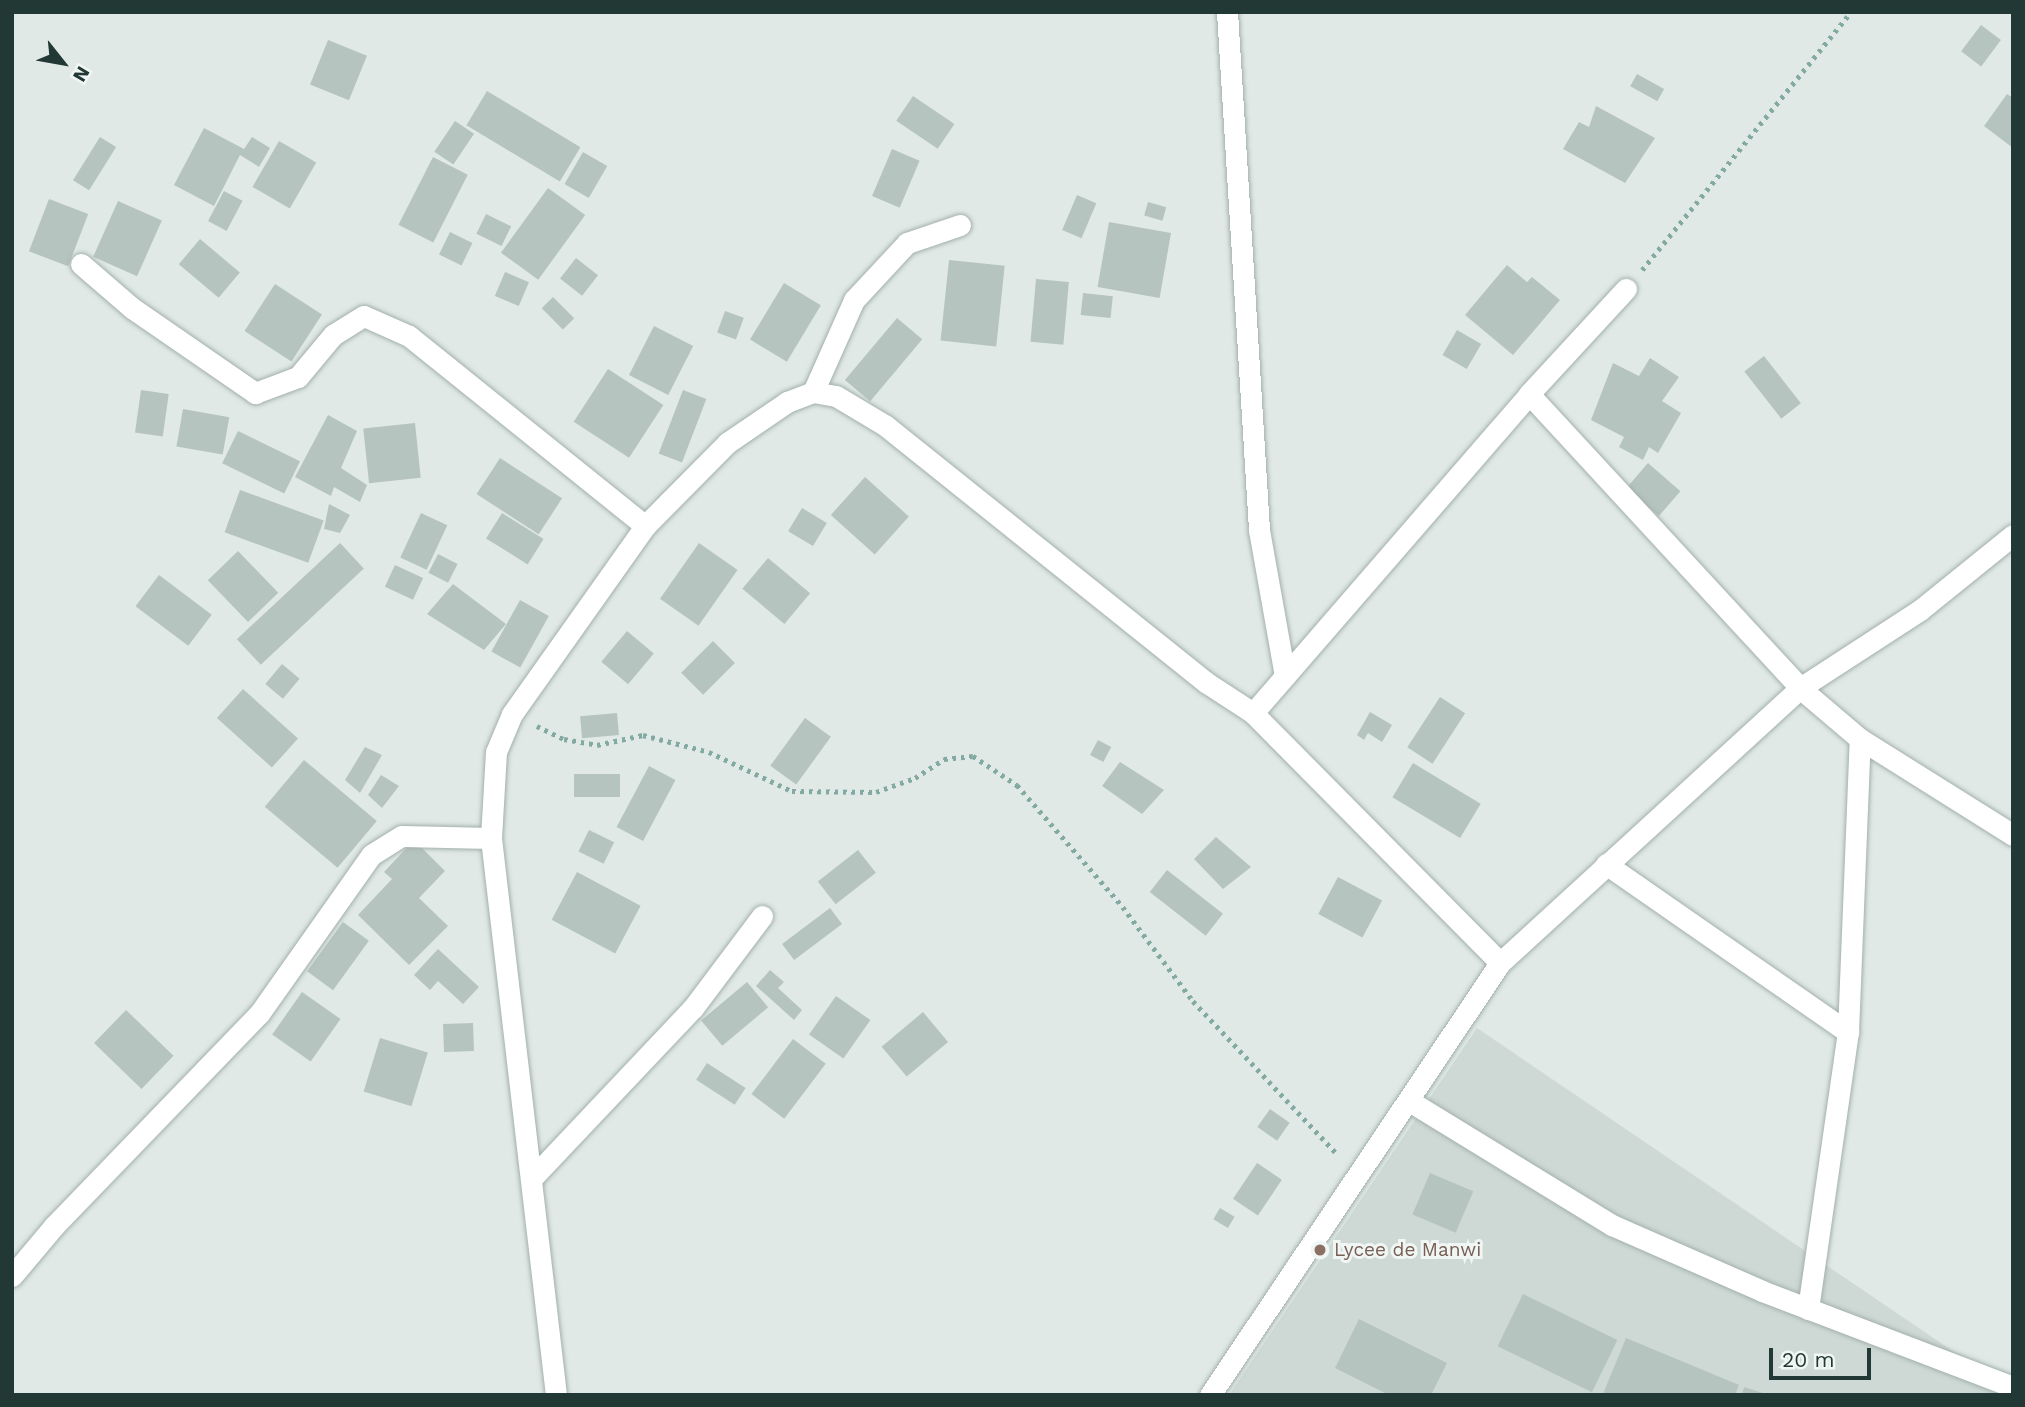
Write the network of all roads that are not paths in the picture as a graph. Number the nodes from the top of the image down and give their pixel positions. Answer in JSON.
{"nodes":[{"id":1,"x":1227,"y":12,"type":"edge"},
{"id":2,"x":960,"y":225,"type":"dead end"},
{"id":3,"x":81,"y":264,"type":"dead end"},
{"id":4,"x":1626,"y":289,"type":"road end"},
{"id":5,"x":813,"y":393,"type":"junction"},
{"id":6,"x":1529,"y":394,"type":"junction"},
{"id":7,"x":645,"y":526,"type":"junction"},
{"id":8,"x":2013,"y":535,"type":"edge"},
{"id":9,"x":1285,"y":676,"type":"junction"},
{"id":10,"x":1800,"y":688,"type":"junction"},
{"id":11,"x":1253,"y":713,"type":"junction"},
{"id":12,"x":1860,"y":739,"type":"junction"},
{"id":13,"x":2013,"y":835,"type":"edge"},
{"id":14,"x":491,"y":838,"type":"junction"},
{"id":15,"x":1606,"y":864,"type":"junction"},
{"id":16,"x":762,"y":916,"type":"dead end"},
{"id":17,"x":1500,"y":963,"type":"junction"},
{"id":18,"x":1848,"y":1032,"type":"junction"},
{"id":19,"x":1410,"y":1102,"type":"junction"},
{"id":20,"x":534,"y":1176,"type":"junction"},
{"id":21,"x":12,"y":1276,"type":"edge"},
{"id":22,"x":1808,"y":1309,"type":"junction"},
{"id":23,"x":2013,"y":1387,"type":"edge"},
{"id":24,"x":556,"y":1395,"type":"edge"},
{"id":25,"x":1210,"y":1395,"type":"edge"}],
"edges":[{"from":1,"to":9,"type":"street"},
{"from":2,"to":5,"type":"street"},
{"from":3,"to":7,"type":"street"},
{"from":4,"to":6,"type":"street"},
{"from":5,"to":7,"type":"street"},
{"from":5,"to":11,"type":"street"},
{"from":6,"to":9,"type":"street"},
{"from":6,"to":10,"type":"street"},
{"from":7,"to":14,"type":"street"},
{"from":8,"to":10,"type":"street"},
{"from":9,"to":11,"type":"street"},
{"from":10,"to":12,"type":"street"},
{"from":10,"to":15,"type":"street"},
{"from":11,"to":17,"type":"street"},
{"from":12,"to":13,"type":"street"},
{"from":12,"to":18,"type":"street"},
{"from":14,"to":20,"type":"street"},
{"from":14,"to":21,"type":"street"},
{"from":15,"to":17,"type":"street"},
{"from":15,"to":18,"type":"street"},
{"from":16,"to":20,"type":"street"},
{"from":17,"to":19,"type":"street"},
{"from":18,"to":22,"type":"street"},
{"from":19,"to":22,"type":"street"},
{"from":19,"to":25,"type":"street"},
{"from":20,"to":24,"type":"street"},
{"from":22,"to":23,"type":"street"}]}
